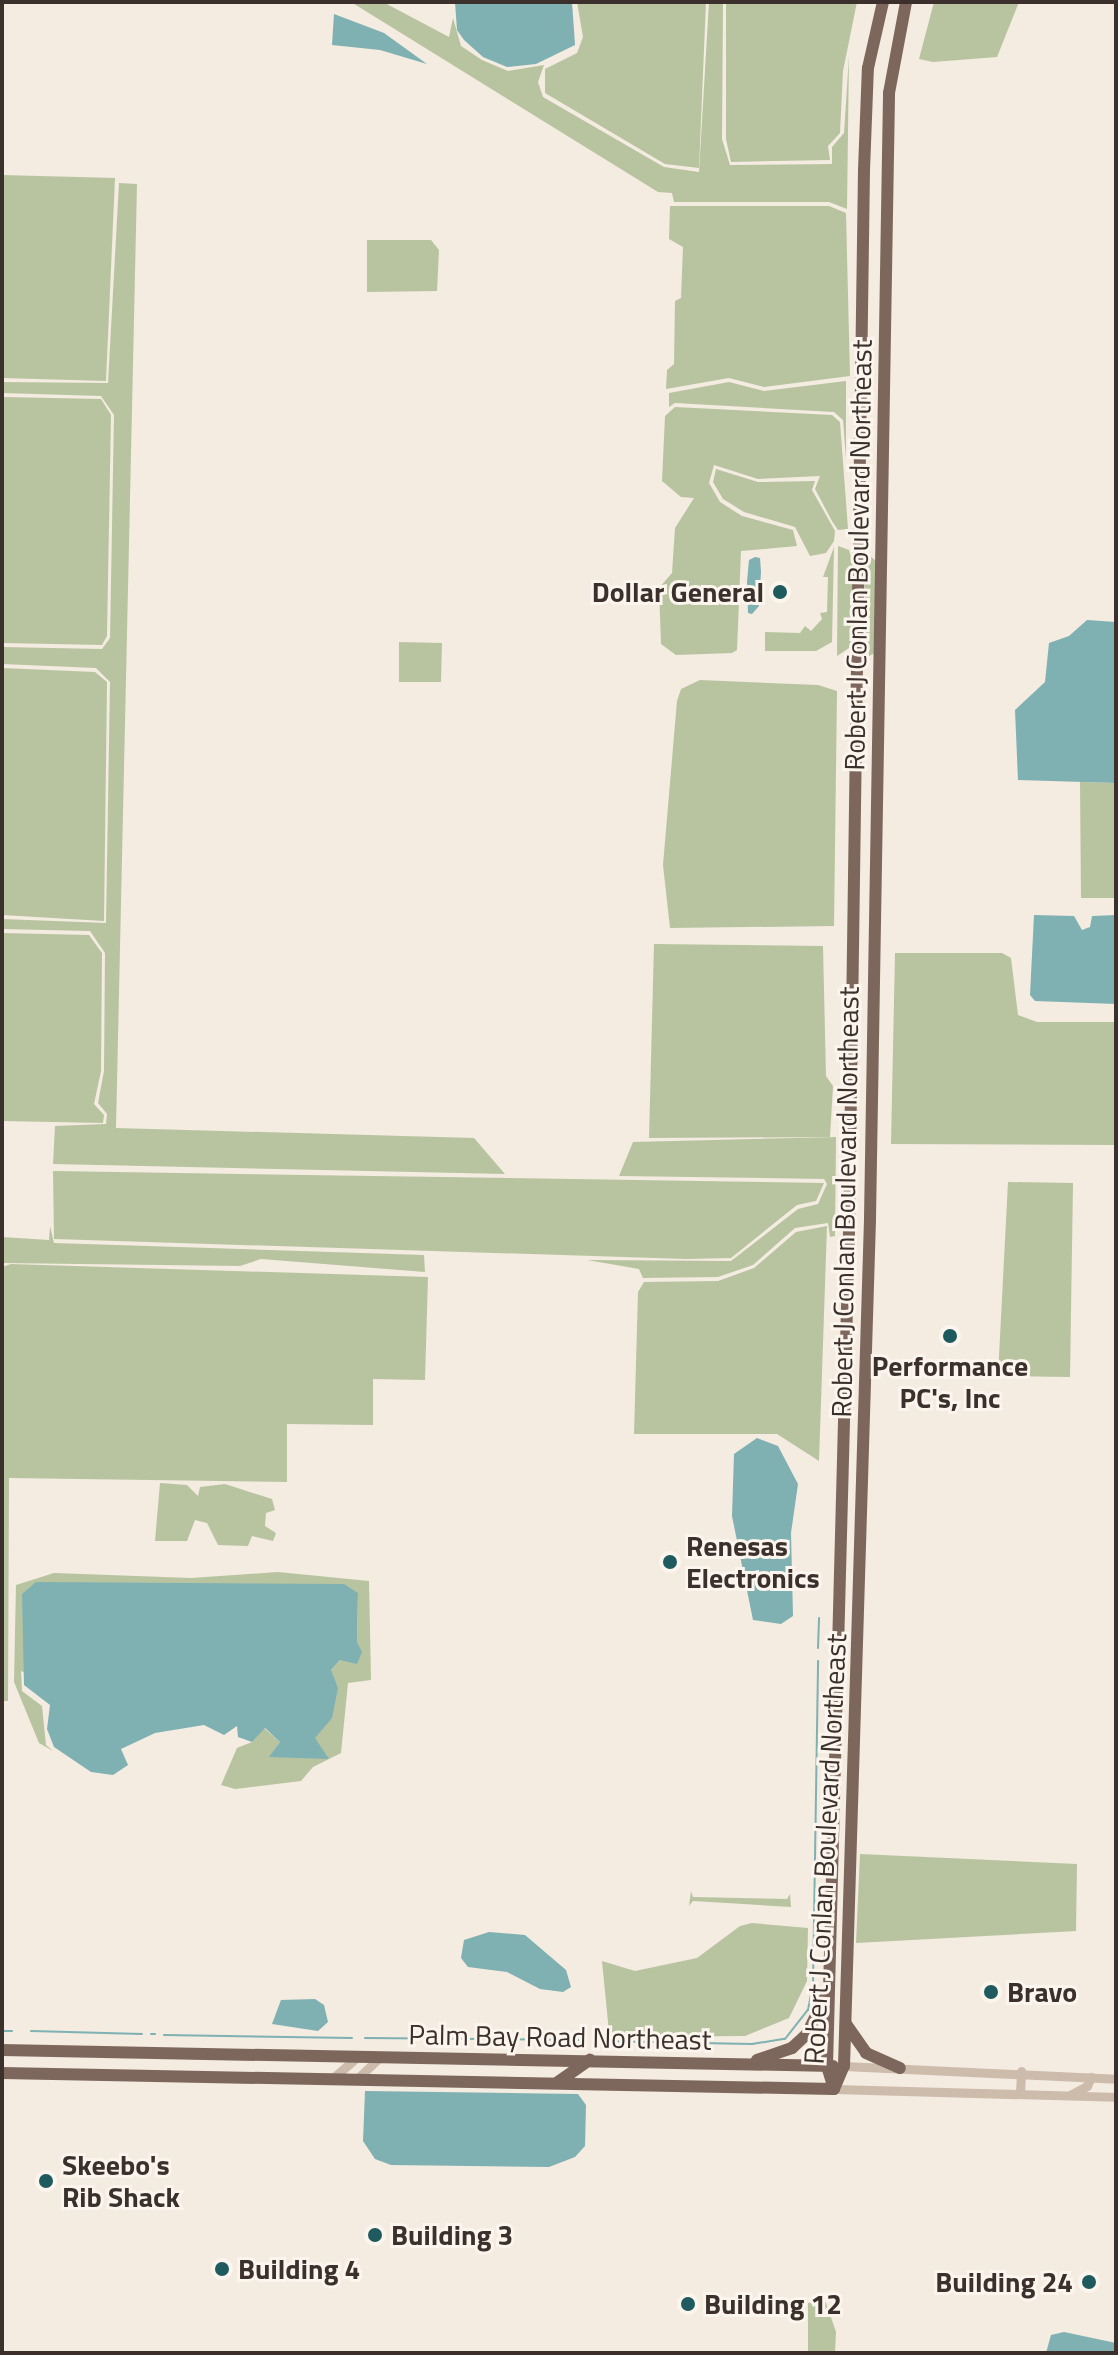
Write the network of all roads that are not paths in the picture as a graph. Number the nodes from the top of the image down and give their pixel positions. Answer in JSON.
{"nodes":[{"id":1,"x":883,"y":2,"type":"edge"},
{"id":2,"x":906,"y":2,"type":"edge"},
{"id":3,"x":835,"y":1784,"type":"junction"},
{"id":4,"x":852,"y":1784,"type":"junction"},
{"id":5,"x":832,"y":1941,"type":"junction"},
{"id":6,"x":847,"y":1951,"type":"junction"},
{"id":7,"x":831,"y":1975,"type":"junction"},
{"id":8,"x":845,"y":2023,"type":"junction"},
{"id":9,"x":2,"y":2050,"type":"edge"},
{"id":10,"x":358,"y":2056,"type":"junction"},
{"id":11,"x":380,"y":2057,"type":"junction"},
{"id":12,"x":590,"y":2060,"type":"junction"},
{"id":13,"x":734,"y":2065,"type":"junction"},
{"id":14,"x":827,"y":2066,"type":"junction"},
{"id":15,"x":844,"y":2066,"type":"junction"},
{"id":16,"x":900,"y":2068,"type":"junction"},
{"id":17,"x":1021,"y":2071,"type":"junction"},
{"id":18,"x":2,"y":2073,"type":"edge"},
{"id":19,"x":1091,"y":2077,"type":"junction"},
{"id":20,"x":333,"y":2078,"type":"junction"},
{"id":21,"x":358,"y":2078,"type":"junction"},
{"id":22,"x":1116,"y":2079,"type":"edge"},
{"id":23,"x":558,"y":2082,"type":"junction"},
{"id":24,"x":834,"y":2089,"type":"junction"},
{"id":25,"x":1020,"y":2093,"type":"junction"},
{"id":26,"x":1067,"y":2096,"type":"junction"},
{"id":27,"x":1116,"y":2097,"type":"edge"}],
"edges":[{"from":1,"to":3,"type":"main road","name":"Robert J Conlan Boulevard Northeast"},
{"from":2,"to":4,"type":"main road","name":"Robert J Conlan Boulevard Northeast"},
{"from":3,"to":4,"type":"main road"},
{"from":3,"to":5,"type":"main road","name":"Robert J Conlan Boulevard Northeast"},
{"from":4,"to":6,"type":"main road","name":"Robert J Conlan Boulevard Northeast"},
{"from":5,"to":6,"type":"main road"},
{"from":5,"to":7,"type":"main road","name":"Robert J Conlan Boulevard Northeast"},
{"from":6,"to":8,"type":"main road","name":"Robert J Conlan Boulevard Northeast"},
{"from":7,"to":13,"type":"main road"},
{"from":7,"to":14,"type":"main road","name":"Robert J Conlan Boulevard Northeast"},
{"from":8,"to":15,"type":"main road","name":"Robert J Conlan Boulevard Northeast"},
{"from":8,"to":16,"type":"main road"},
{"from":9,"to":10,"type":"main road","name":"Palm Bay Road Northeast"},
{"from":10,"to":11,"type":"main road","name":"Palm Bay Road Northeast"},
{"from":10,"to":20,"type":"street"},
{"from":11,"to":12,"type":"main road","name":"Palm Bay Road Northeast"},
{"from":11,"to":21,"type":"street"},
{"from":12,"to":13,"type":"main road","name":"Palm Bay Road Northeast"},
{"from":12,"to":23,"type":"main road"},
{"from":13,"to":14,"type":"main road","name":"Palm Bay Road Northeast"},
{"from":14,"to":15,"type":"main road","name":"Palm Bay Road Northeast"},
{"from":14,"to":24,"type":"main road","name":"Robert J Conlan Boulevard Northeast"},
{"from":15,"to":16,"type":"street","name":"Palm Bay Road Northeast"},
{"from":15,"to":24,"type":"main road","name":"Robert J Conlan Boulevard Northeast"},
{"from":16,"to":17,"type":"street","name":"Palm Bay Road Northeast"},
{"from":17,"to":19,"type":"street","name":"Palm Bay Road Northeast"},
{"from":17,"to":25,"type":"street"},
{"from":18,"to":20,"type":"main road","name":"Palm Bay Road Northeast"},
{"from":19,"to":22,"type":"street","name":"Palm Bay Road Northeast"},
{"from":19,"to":26,"type":"street"},
{"from":20,"to":21,"type":"main road","name":"Palm Bay Road Northeast"},
{"from":21,"to":23,"type":"main road","name":"Palm Bay Road Northeast"},
{"from":23,"to":24,"type":"main road","name":"Palm Bay Road Northeast"},
{"from":24,"to":25,"type":"street","name":"Palm Bay Road Northeast"},
{"from":25,"to":26,"type":"street","name":"Palm Bay Road Northeast"},
{"from":26,"to":27,"type":"street","name":"Palm Bay Road Northeast"}]}
